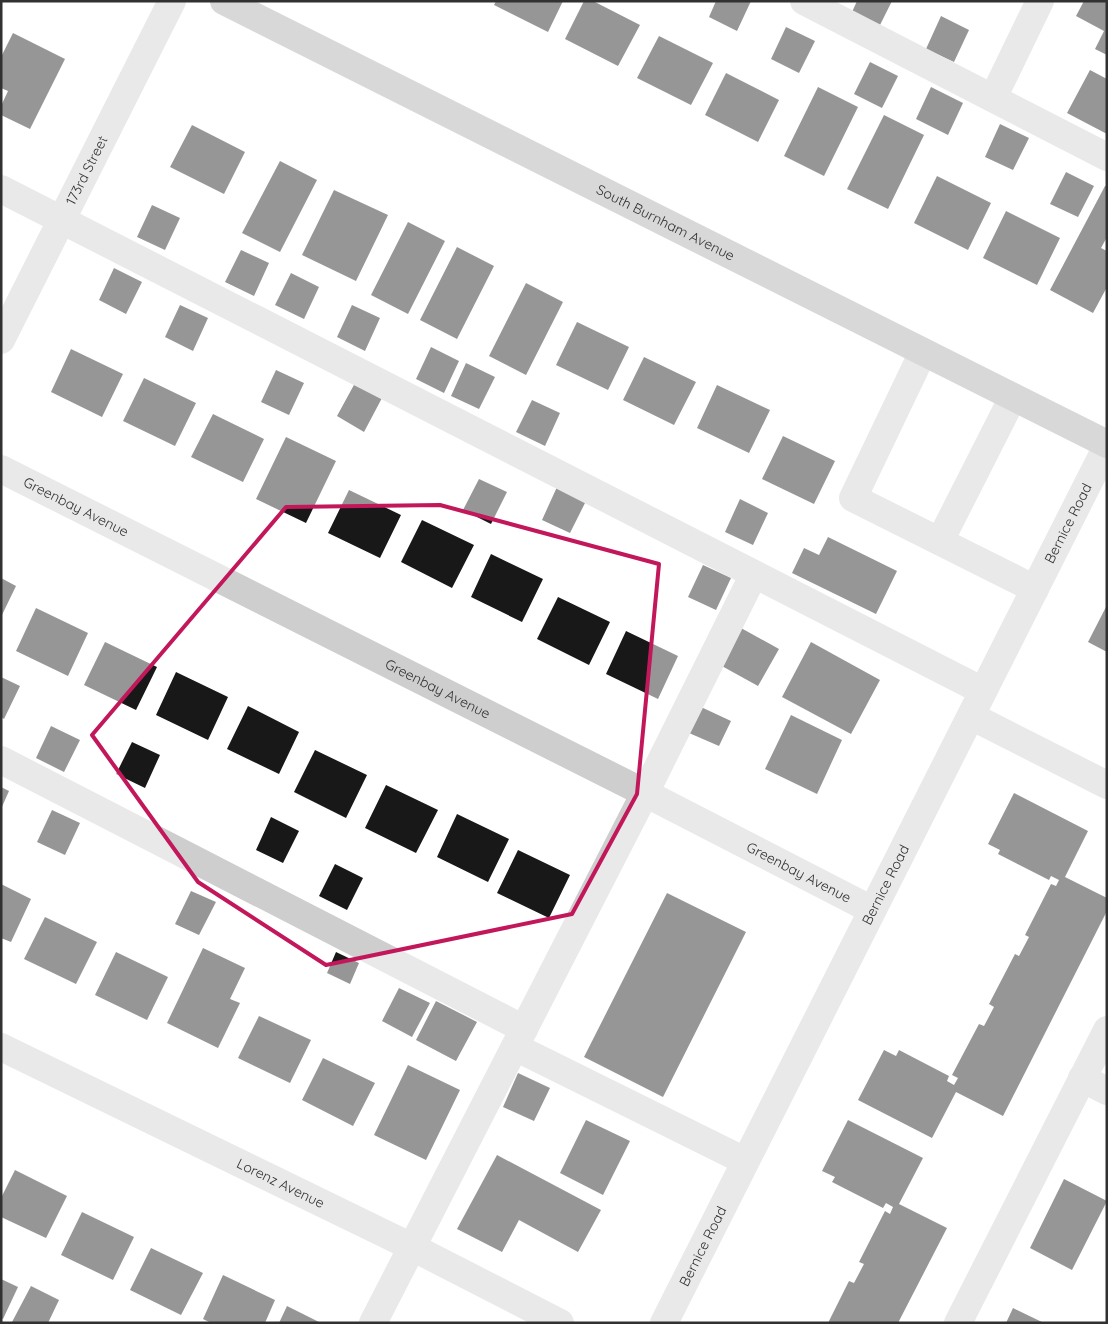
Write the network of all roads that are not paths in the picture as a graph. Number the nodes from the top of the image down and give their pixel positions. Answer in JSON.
{"nodes":[{"id":1,"x":172,"y":1,"type":"edge"},
{"id":2,"x":224,"y":1,"type":"edge"},
{"id":3,"x":804,"y":1,"type":"edge"},
{"id":4,"x":1040,"y":1,"type":"edge"},
{"id":5,"x":993,"y":98,"type":"junction"},
{"id":6,"x":1107,"y":157,"type":"edge"},
{"id":7,"x":1,"y":189,"type":"edge"},
{"id":8,"x":62,"y":220,"type":"junction"},
{"id":9,"x":1,"y":340,"type":"edge"},
{"id":10,"x":923,"y":352,"type":"junction"},
{"id":11,"x":1013,"y":397,"type":"junction"},
{"id":12,"x":1107,"y":445,"type":"edge"},
{"id":13,"x":1,"y":469,"type":"edge"},
{"id":14,"x":940,"y":541,"type":"junction"},
{"id":15,"x":754,"y":574,"type":"junction"},
{"id":16,"x":1034,"y":589,"type":"junction"},
{"id":17,"x":983,"y":691,"type":"junction"},
{"id":18,"x":971,"y":716,"type":"junction"},
{"id":19,"x":1,"y":760,"type":"edge"},
{"id":20,"x":1107,"y":785,"type":"edge"},
{"id":21,"x":645,"y":793,"type":"junction"},
{"id":22,"x":872,"y":910,"type":"junction"},
{"id":23,"x":1107,"y":1030,"type":"edge"},
{"id":24,"x":520,"y":1038,"type":"junction"},
{"id":25,"x":1,"y":1046,"type":"edge"},
{"id":26,"x":1082,"y":1078,"type":"junction"},
{"id":27,"x":1107,"y":1091,"type":"edge"},
{"id":28,"x":745,"y":1162,"type":"junction"},
{"id":29,"x":412,"y":1247,"type":"junction"},
{"id":30,"x":373,"y":1323,"type":"edge"},
{"id":31,"x":560,"y":1323,"type":"edge"},
{"id":32,"x":664,"y":1323,"type":"edge"},
{"id":33,"x":958,"y":1323,"type":"edge"}],
"edges":[{"from":1,"to":8,"type":"street","name":"173rd Street"},
{"from":2,"to":10,"type":"main road","name":"South Burnham Avenue"},
{"from":3,"to":5,"type":"street"},
{"from":4,"to":5,"type":"street"},
{"from":5,"to":6,"type":"street"},
{"from":7,"to":8,"type":"street"},
{"from":8,"to":9,"type":"street","name":"173rd Street"},
{"from":8,"to":15,"type":"street"},
{"from":10,"to":11,"type":"main road","name":"South Burnham Avenue"},
{"from":10,"to":14,"type":"street"},
{"from":11,"to":12,"type":"main road","name":"South Burnham Avenue"},
{"from":11,"to":14,"type":"street"},
{"from":12,"to":16,"type":"street","name":"Bernice Road"},
{"from":13,"to":21,"type":"street","name":"Greenbay Avenue"},
{"from":14,"to":16,"type":"street"},
{"from":15,"to":17,"type":"street"},
{"from":15,"to":21,"type":"street"},
{"from":16,"to":17,"type":"street","name":"Bernice Road"},
{"from":17,"to":18,"type":"street","name":"Bernice Road"},
{"from":18,"to":20,"type":"street"},
{"from":18,"to":22,"type":"street","name":"Bernice Road"},
{"from":19,"to":24,"type":"street"},
{"from":21,"to":22,"type":"street","name":"Greenbay Avenue"},
{"from":21,"to":24,"type":"street"},
{"from":22,"to":28,"type":"street","name":"Bernice Road"},
{"from":23,"to":26,"type":"street"},
{"from":24,"to":28,"type":"street"},
{"from":24,"to":29,"type":"street"},
{"from":25,"to":29,"type":"street","name":"Lorenz Avenue"},
{"from":26,"to":27,"type":"street"},
{"from":26,"to":33,"type":"street"},
{"from":28,"to":32,"type":"street","name":"Bernice Road"},
{"from":29,"to":30,"type":"street"},
{"from":29,"to":31,"type":"street","name":"Lorenz Avenue"}]}
